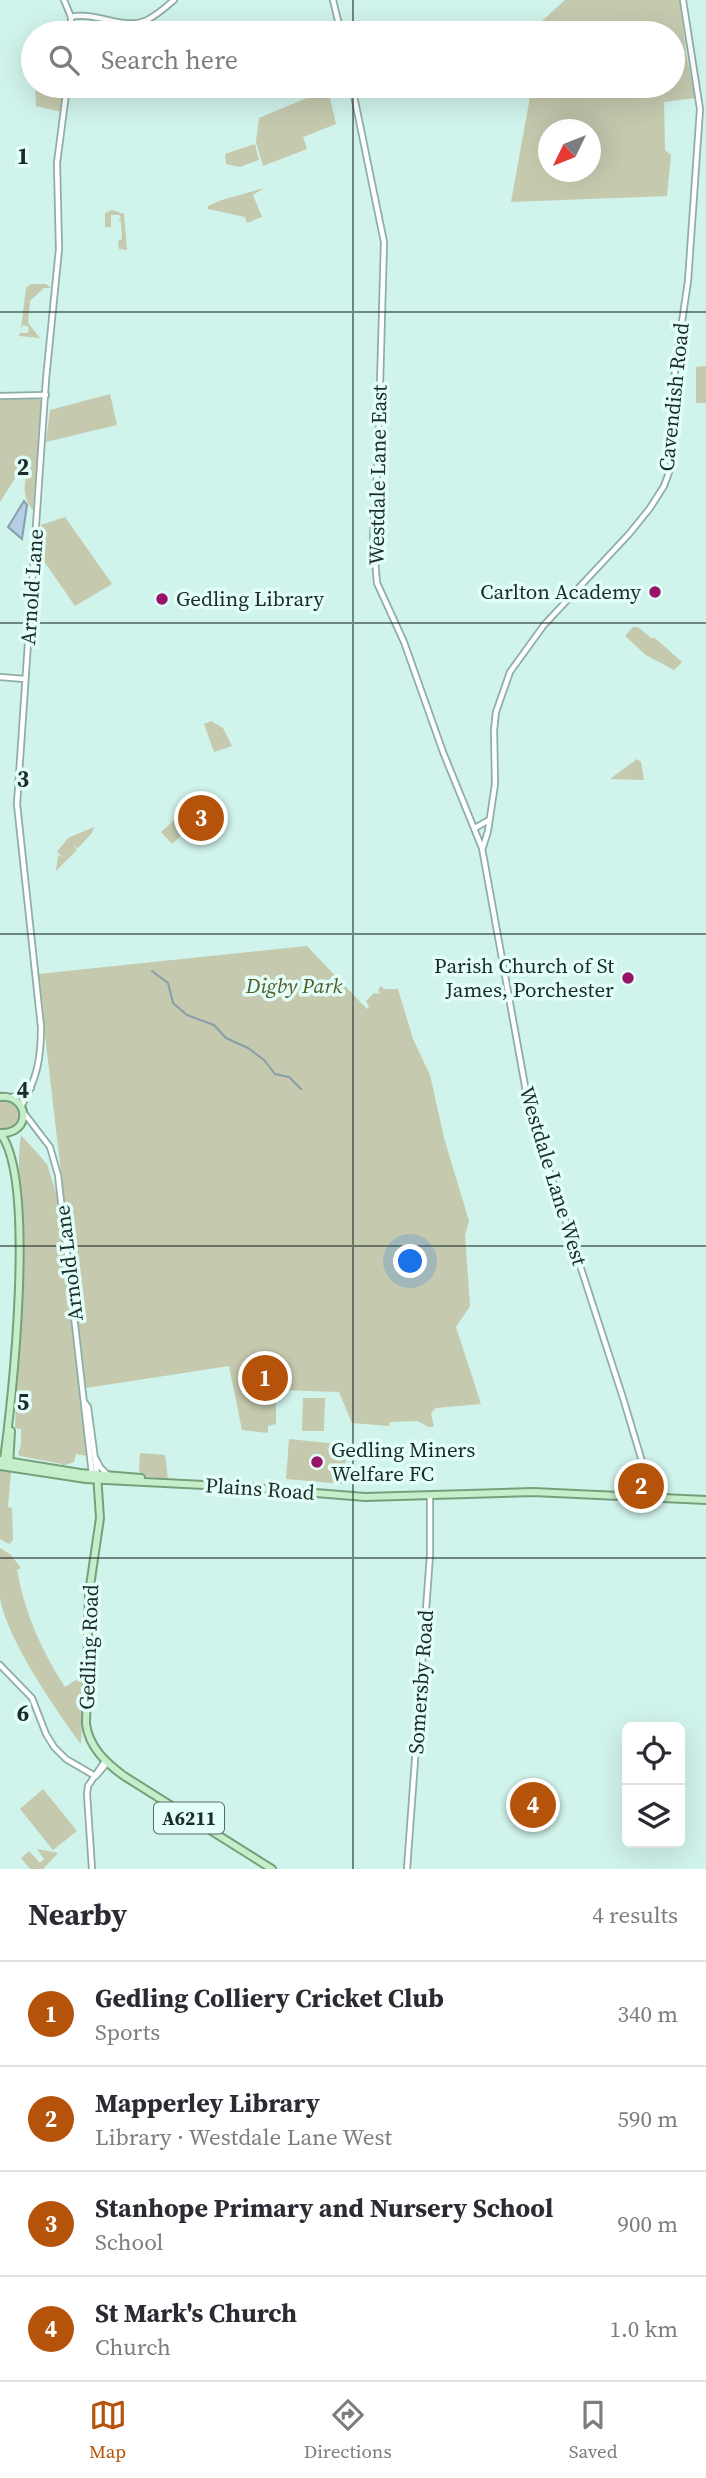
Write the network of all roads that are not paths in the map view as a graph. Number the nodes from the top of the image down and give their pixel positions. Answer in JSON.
{"nodes":[{"id":1,"x":64,"y":0,"type":"edge"},
{"id":2,"x":174,"y":0,"type":"edge"},
{"id":3,"x":333,"y":0,"type":"edge"},
{"id":4,"x":684,"y":0,"type":"edge"},
{"id":5,"x":71,"y":17,"type":"junction"},
{"id":6,"x":71,"y":21,"type":"edge"},
{"id":7,"x":126,"y":21,"type":"edge"},
{"id":8,"x":144,"y":21,"type":"edge"},
{"id":9,"x":338,"y":21,"type":"edge"},
{"id":10,"x":65,"y":98,"type":"edge"},
{"id":11,"x":354,"y":98,"type":"edge"},
{"id":12,"x":46,"y":395,"type":"junction"},
{"id":13,"x":0,"y":396,"type":"edge"},
{"id":14,"x":0,"y":677,"type":"edge"},
{"id":15,"x":26,"y":679,"type":"junction"},
{"id":16,"x":489,"y":820,"type":"junction"},
{"id":17,"x":475,"y":828,"type":"junction"},
{"id":18,"x":482,"y":848,"type":"junction"},
{"id":19,"x":32,"y":1088,"type":"junction"},
{"id":20,"x":0,"y":1097,"type":"edge"},
{"id":21,"x":12,"y":1097,"type":"junction"},
{"id":22,"x":22,"y":1110,"type":"junction"},
{"id":23,"x":17,"y":1129,"type":"junction"},
{"id":24,"x":36,"y":1129,"type":"junction"},
{"id":25,"x":0,"y":1133,"type":"edge"},
{"id":26,"x":10,"y":1154,"type":"junction"},
{"id":27,"x":85,"y":1402,"type":"junction"},
{"id":28,"x":94,"y":1455,"type":"junction"},
{"id":29,"x":4,"y":1464,"type":"edge"},
{"id":30,"x":109,"y":1475,"type":"junction"},
{"id":31,"x":94,"y":1477,"type":"junction"},
{"id":32,"x":149,"y":1481,"type":"junction"},
{"id":33,"x":430,"y":1496,"type":"junction"},
{"id":34,"x":651,"y":1498,"type":"junction"},
{"id":35,"x":706,"y":1500,"type":"edge"},
{"id":36,"x":0,"y":1665,"type":"edge"},
{"id":37,"x":106,"y":1762,"type":"junction"},
{"id":38,"x":95,"y":1776,"type":"junction"},
{"id":39,"x":92,"y":1869,"type":"edge"},
{"id":40,"x":272,"y":1869,"type":"edge"},
{"id":41,"x":407,"y":1869,"type":"edge"}],
"edges":[{"from":1,"to":5,"type":"street"},
{"from":2,"to":8,"type":"street"},
{"from":3,"to":9,"type":"street"},
{"from":4,"to":16,"type":"street","name":"Cavendish Road"},
{"from":5,"to":6,"type":"street"},
{"from":5,"to":7,"type":"street"},
{"from":10,"to":12,"type":"street","name":"Arnold Lane"},
{"from":11,"to":17,"type":"street","name":"Westdale Lane East"},
{"from":12,"to":13,"type":"street"},
{"from":12,"to":15,"type":"street","name":"Arnold Lane"},
{"from":14,"to":15,"type":"street"},
{"from":15,"to":19,"type":"street","name":"Arnold Lane"},
{"from":16,"to":17,"type":"street"},
{"from":16,"to":18,"type":"street","name":"Cavendish Road"},
{"from":17,"to":18,"type":"street","name":"Westdale Lane East"},
{"from":18,"to":34,"type":"street","name":"Westdale Lane West"},
{"from":19,"to":21,"type":"street"},
{"from":19,"to":22,"type":"street","name":"Arnold Lane"},
{"from":20,"to":21,"type":"main road"},
{"from":21,"to":22,"type":"main road"},
{"from":22,"to":23,"type":"main road"},
{"from":22,"to":24,"type":"street","name":"Arnold Lane"},
{"from":23,"to":24,"type":"street"},
{"from":23,"to":25,"type":"main road"},
{"from":23,"to":26,"type":"main road"},
{"from":24,"to":27,"type":"street","name":"Arnold Lane"},
{"from":25,"to":26,"type":"main road"},
{"from":26,"to":29,"type":"main road"},
{"from":27,"to":28,"type":"street","name":"Arnold Lane"},
{"from":27,"to":31,"type":"street","name":"Arnold Lane"},
{"from":28,"to":30,"type":"street"},
{"from":28,"to":31,"type":"street","name":"Arnold Lane"},
{"from":29,"to":31,"type":"main road"},
{"from":30,"to":31,"type":"main road","name":"Plains Road"},
{"from":30,"to":32,"type":"main road","name":"Plains Road"},
{"from":31,"to":32,"type":"main road","name":"Plains Road"},
{"from":31,"to":37,"type":"main road","name":"Gedling Road","number":"A6211"},
{"from":32,"to":33,"type":"main road","name":"Plains Road"},
{"from":33,"to":34,"type":"main road","name":"Plains Road"},
{"from":33,"to":41,"type":"street","name":"Somersby Road"},
{"from":34,"to":35,"type":"main road","name":"Plains Road"},
{"from":36,"to":38,"type":"street"},
{"from":37,"to":38,"type":"street"},
{"from":37,"to":40,"type":"main road","number":"A6211"},
{"from":38,"to":39,"type":"street"}]}
